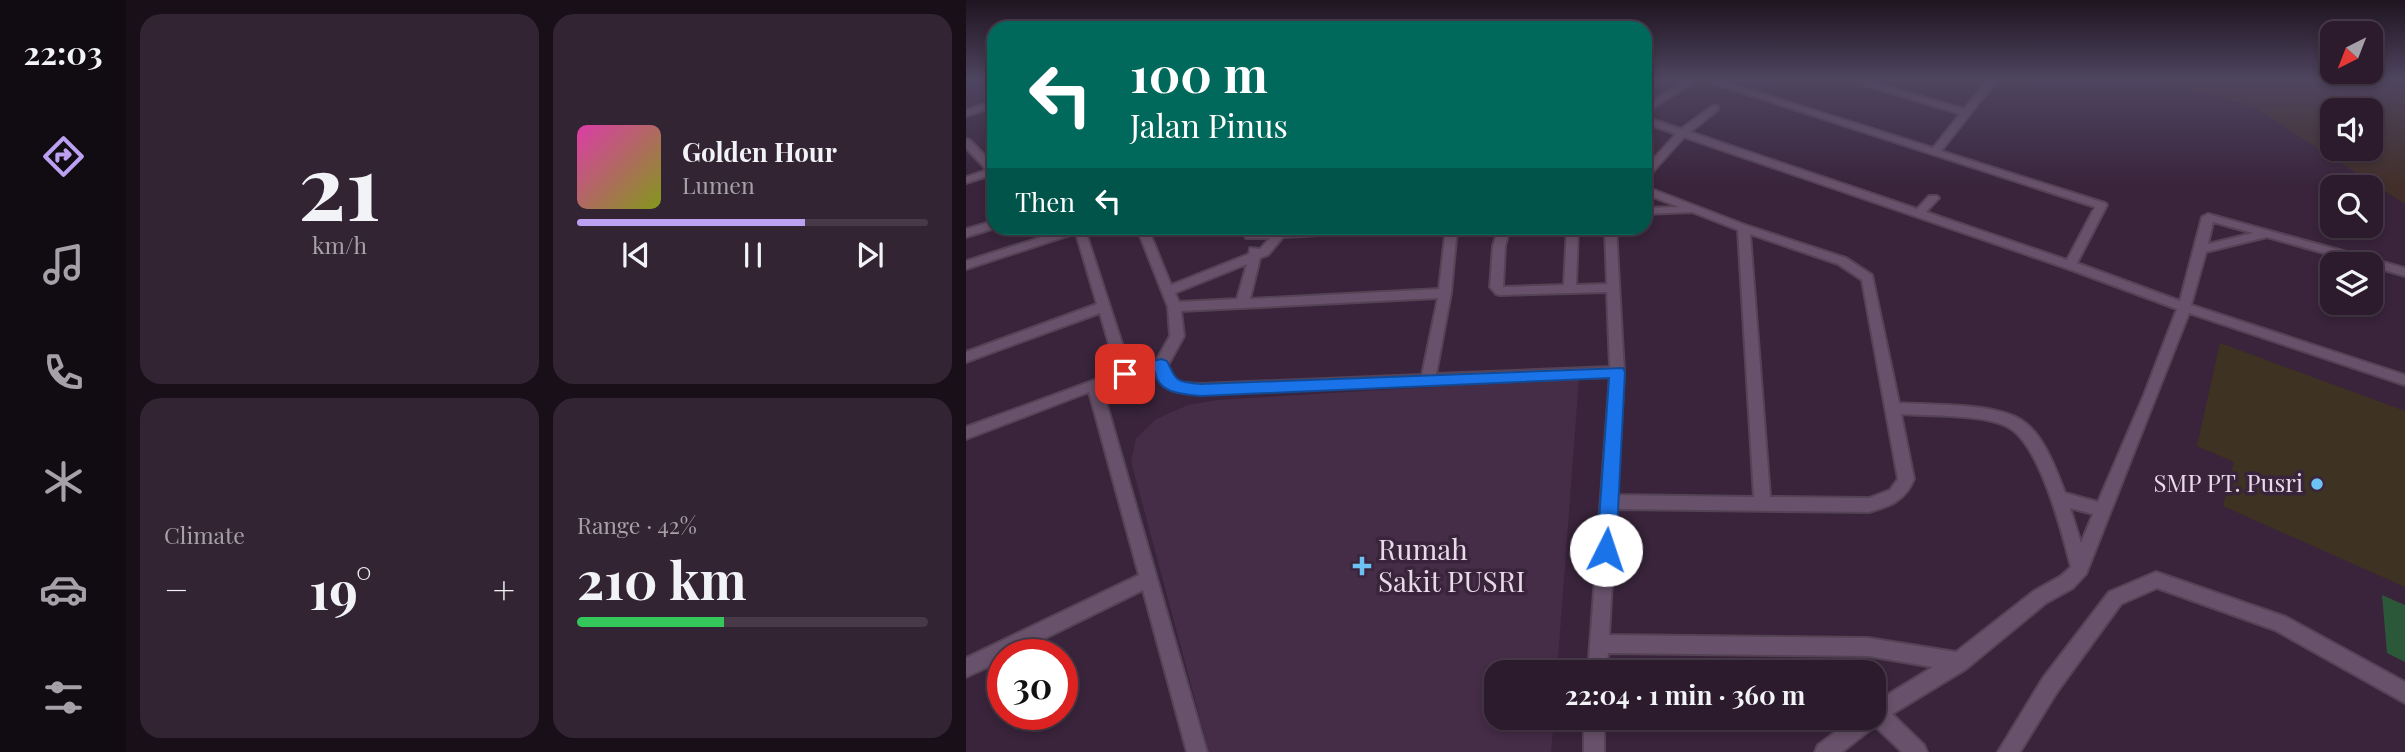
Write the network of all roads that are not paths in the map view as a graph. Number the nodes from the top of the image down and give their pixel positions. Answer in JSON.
{"nodes":[{"id":1,"x":1706,"y":115,"type":"edge"},
{"id":2,"x":1819,"y":115,"type":"edge"},
{"id":3,"x":1965,"y":115,"type":"edge"},
{"id":4,"x":1652,"y":122,"type":"edge"},
{"id":5,"x":1682,"y":133,"type":"junction"},
{"id":6,"x":967,"y":144,"type":"edge"},
{"id":7,"x":1935,"y":152,"type":"junction"},
{"id":8,"x":987,"y":160,"type":"edge"},
{"id":9,"x":1652,"y":166,"type":"edge"},
{"id":10,"x":987,"y":167,"type":"edge"},
{"id":11,"x":966,"y":180,"type":"edge"},
{"id":12,"x":1652,"y":193,"type":"edge"},
{"id":13,"x":1933,"y":198,"type":"dead end"},
{"id":14,"x":1696,"y":210,"type":"junction"},
{"id":15,"x":1652,"y":211,"type":"edge"},
{"id":16,"x":1919,"y":213,"type":"junction"},
{"id":17,"x":987,"y":226,"type":"edge"},
{"id":18,"x":1744,"y":228,"type":"junction"},
{"id":19,"x":966,"y":233,"type":"edge"},
{"id":20,"x":2266,"y":234,"type":"junction"},
{"id":21,"x":1058,"y":235,"type":"edge"},
{"id":22,"x":1083,"y":235,"type":"edge"},
{"id":23,"x":1145,"y":235,"type":"edge"},
{"id":24,"x":1248,"y":235,"type":"edge"},
{"id":25,"x":1278,"y":235,"type":"edge"},
{"id":26,"x":1451,"y":235,"type":"edge"},
{"id":27,"x":1502,"y":235,"type":"edge"},
{"id":28,"x":1572,"y":235,"type":"edge"},
{"id":29,"x":1611,"y":235,"type":"edge"},
{"id":30,"x":2202,"y":249,"type":"junction"},
{"id":31,"x":1255,"y":256,"type":"junction"},
{"id":32,"x":966,"y":265,"type":"edge"},
{"id":33,"x":2070,"y":265,"type":"junction"},
{"id":34,"x":2405,"y":272,"type":"edge"},
{"id":35,"x":1612,"y":288,"type":"junction"},
{"id":36,"x":1570,"y":289,"type":"junction"},
{"id":37,"x":1167,"y":291,"type":"junction"},
{"id":38,"x":1445,"y":293,"type":"junction"},
{"id":39,"x":1242,"y":304,"type":"junction"},
{"id":40,"x":1103,"y":307,"type":"junction"},
{"id":41,"x":1174,"y":307,"type":"junction"},
{"id":42,"x":2184,"y":307,"type":"junction"},
{"id":43,"x":966,"y":356,"type":"edge"},
{"id":44,"x":1161,"y":365,"type":"junction"},
{"id":45,"x":1617,"y":372,"type":"junction"},
{"id":46,"x":1125,"y":374,"type":"junction"},
{"id":47,"x":1428,"y":379,"type":"junction"},
{"id":48,"x":2405,"y":380,"type":"edge"},
{"id":49,"x":1094,"y":385,"type":"junction"},
{"id":50,"x":1894,"y":408,"type":"junction"},
{"id":51,"x":966,"y":433,"type":"edge"},
{"id":52,"x":2057,"y":498,"type":"junction"},
{"id":53,"x":1610,"y":502,"type":"junction"},
{"id":54,"x":1763,"y":505,"type":"junction"},
{"id":55,"x":2103,"y":510,"type":"junction"},
{"id":56,"x":2080,"y":569,"type":"junction"},
{"id":57,"x":1149,"y":578,"type":"junction"},
{"id":58,"x":1599,"y":644,"type":"junction"},
{"id":59,"x":1598,"y":660,"type":"edge"},
{"id":60,"x":1959,"y":662,"type":"junction"},
{"id":61,"x":966,"y":668,"type":"edge"},
{"id":62,"x":2405,"y":693,"type":"edge"},
{"id":63,"x":1886,"y":707,"type":"edge"},
{"id":64,"x":1886,"y":726,"type":"edge"},
{"id":65,"x":1594,"y":730,"type":"edge"},
{"id":66,"x":1854,"y":730,"type":"edge"},
{"id":67,"x":1197,"y":752,"type":"edge"},
{"id":68,"x":1594,"y":752,"type":"edge"},
{"id":69,"x":1825,"y":752,"type":"edge"},
{"id":70,"x":1917,"y":752,"type":"edge"},
{"id":71,"x":2008,"y":752,"type":"edge"}],
"edges":[{"from":1,"to":5,"type":"street"},
{"from":2,"to":7,"type":"street"},
{"from":3,"to":7,"type":"street"},
{"from":4,"to":5,"type":"street"},
{"from":5,"to":9,"type":"street"},
{"from":5,"to":16,"type":"street"},
{"from":6,"to":8,"type":"street"},
{"from":7,"to":33,"type":"street"},
{"from":10,"to":11,"type":"street"},
{"from":12,"to":14,"type":"street"},
{"from":13,"to":16,"type":"street"},
{"from":14,"to":15,"type":"street"},
{"from":14,"to":18,"type":"street"},
{"from":16,"to":33,"type":"street"},
{"from":17,"to":19,"type":"street"},
{"from":18,"to":50,"type":"street"},
{"from":18,"to":54,"type":"street"},
{"from":20,"to":30,"type":"street"},
{"from":20,"to":30,"type":"street"},
{"from":20,"to":34,"type":"street"},
{"from":21,"to":32,"type":"street"},
{"from":22,"to":40,"type":"street"},
{"from":23,"to":37,"type":"street"},
{"from":24,"to":31,"type":"street"},
{"from":25,"to":31,"type":"street"},
{"from":26,"to":38,"type":"street"},
{"from":27,"to":36,"type":"street"},
{"from":28,"to":36,"type":"street"},
{"from":29,"to":35,"type":"street"},
{"from":30,"to":42,"type":"street"},
{"from":31,"to":37,"type":"street"},
{"from":31,"to":39,"type":"street"},
{"from":33,"to":42,"type":"street"},
{"from":35,"to":36,"type":"street"},
{"from":35,"to":45,"type":"street"},
{"from":37,"to":41,"type":"street"},
{"from":38,"to":39,"type":"street"},
{"from":38,"to":47,"type":"street"},
{"from":39,"to":41,"type":"street"},
{"from":40,"to":43,"type":"street"},
{"from":40,"to":46,"type":"street"},
{"from":41,"to":44,"type":"street"},
{"from":42,"to":48,"type":"street"},
{"from":42,"to":55,"type":"street"},
{"from":44,"to":46,"type":"street"},
{"from":44,"to":47,"type":"street"},
{"from":45,"to":47,"type":"street"},
{"from":45,"to":53,"type":"street"},
{"from":46,"to":49,"type":"street"},
{"from":49,"to":51,"type":"street"},
{"from":49,"to":57,"type":"street"},
{"from":50,"to":52,"type":"street"},
{"from":50,"to":54,"type":"street"},
{"from":52,"to":55,"type":"street"},
{"from":52,"to":56,"type":"street"},
{"from":53,"to":54,"type":"street"},
{"from":53,"to":58,"type":"street"},
{"from":55,"to":56,"type":"street"},
{"from":56,"to":60,"type":"street"},
{"from":57,"to":61,"type":"street"},
{"from":57,"to":67,"type":"street"},
{"from":58,"to":59,"type":"street"},
{"from":58,"to":60,"type":"street"},
{"from":60,"to":63,"type":"street"},
{"from":62,"to":71,"type":"street"},
{"from":64,"to":70,"type":"street"},
{"from":65,"to":68,"type":"street"},
{"from":66,"to":69,"type":"street"}]}
